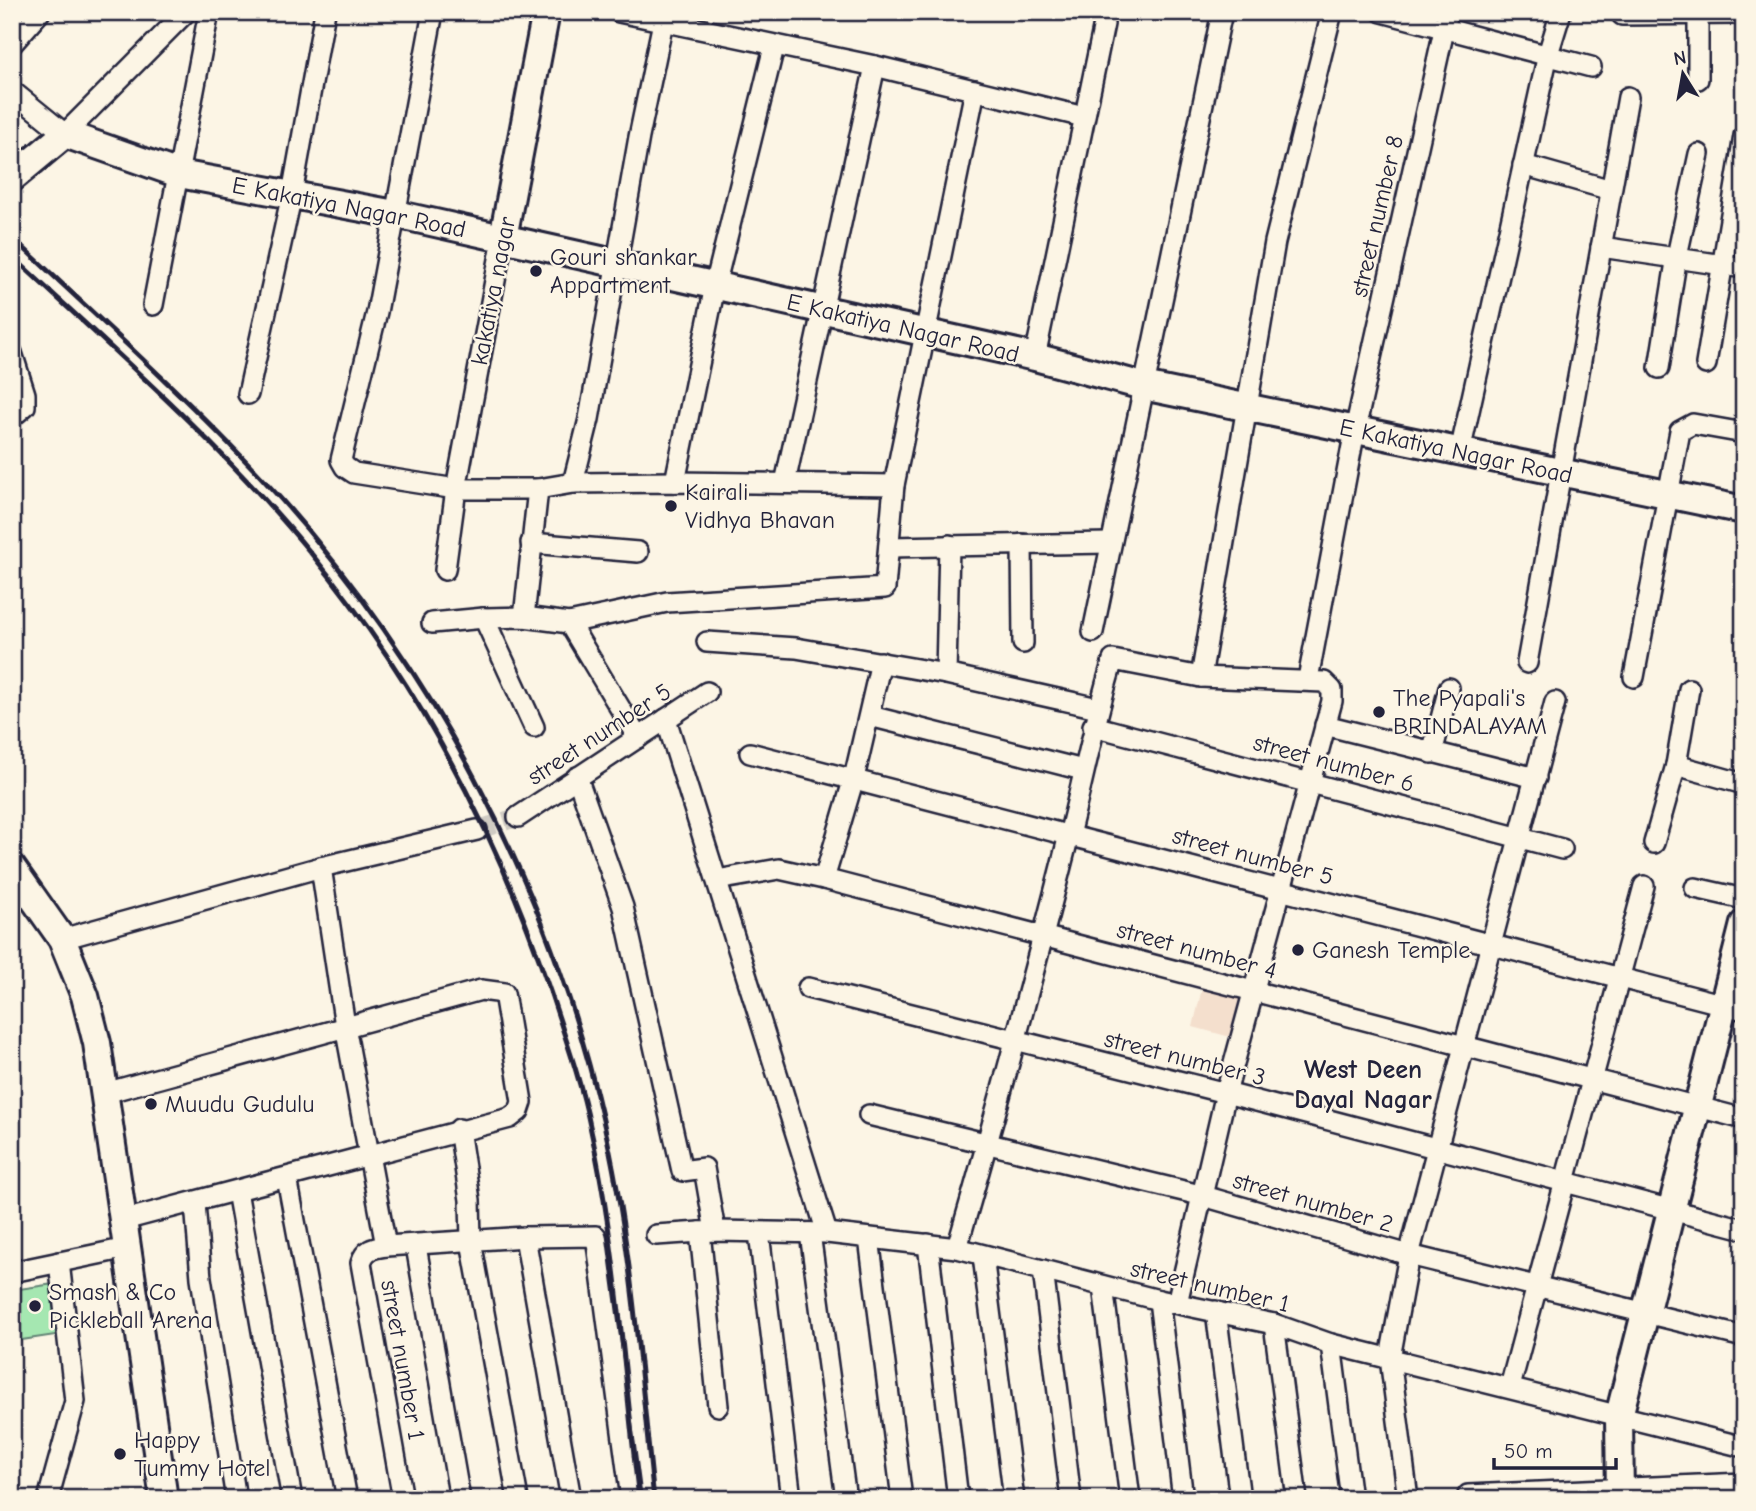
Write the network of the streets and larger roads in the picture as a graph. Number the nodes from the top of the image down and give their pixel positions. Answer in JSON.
{"nodes":[{"id":1,"x":40,"y":12,"type":"edge"},
{"id":2,"x":186,"y":12,"type":"edge"},
{"id":3,"x":209,"y":12,"type":"edge"},
{"id":4,"x":325,"y":12,"type":"edge"},
{"id":5,"x":433,"y":12,"type":"edge"},
{"id":6,"x":546,"y":12,"type":"edge"},
{"id":7,"x":619,"y":12,"type":"edge"},
{"id":8,"x":1100,"y":12,"type":"edge"},
{"id":9,"x":1222,"y":12,"type":"edge"},
{"id":10,"x":1332,"y":12,"type":"edge"},
{"id":11,"x":1382,"y":12,"type":"edge"},
{"id":12,"x":1561,"y":12,"type":"edge"},
{"id":13,"x":1676,"y":13,"type":"edge"},
{"id":14,"x":1744,"y":14,"type":"edge"},
{"id":15,"x":1622,"y":15,"type":"dead end"},
{"id":16,"x":1698,"y":15,"type":"junction"},
{"id":17,"x":1446,"y":21,"type":"edge"},
{"id":18,"x":663,"y":22,"type":"junction"},
{"id":19,"x":12,"y":44,"type":"edge"},
{"id":20,"x":774,"y":47,"type":"junction"},
{"id":21,"x":1548,"y":54,"type":"junction"},
{"id":22,"x":875,"y":66,"type":"junction"},
{"id":23,"x":1591,"y":67,"type":"dead end"},
{"id":24,"x":1698,"y":79,"type":"dead end"},
{"id":25,"x":975,"y":90,"type":"junction"},
{"id":26,"x":12,"y":91,"type":"edge"},
{"id":27,"x":1628,"y":96,"type":"dead end"},
{"id":28,"x":1084,"y":117,"type":"junction"},
{"id":29,"x":65,"y":134,"type":"junction"},
{"id":30,"x":1744,"y":136,"type":"edge"},
{"id":31,"x":1699,"y":154,"type":"dead end"},
{"id":32,"x":1523,"y":165,"type":"junction"},
{"id":33,"x":178,"y":174,"type":"junction"},
{"id":34,"x":12,"y":178,"type":"edge"},
{"id":35,"x":1611,"y":190,"type":"junction"},
{"id":36,"x":292,"y":194,"type":"junction"},
{"id":37,"x":395,"y":214,"type":"junction"},
{"id":38,"x":503,"y":238,"type":"junction"},
{"id":39,"x":1601,"y":247,"type":"junction"},
{"id":40,"x":1677,"y":256,"type":"junction"},
{"id":41,"x":615,"y":263,"type":"junction"},
{"id":42,"x":1724,"y":264,"type":"junction"},
{"id":43,"x":1744,"y":268,"type":"edge"},
{"id":44,"x":715,"y":286,"type":"junction"},
{"id":45,"x":153,"y":305,"type":"dead end"},
{"id":46,"x":824,"y":309,"type":"junction"},
{"id":47,"x":925,"y":333,"type":"junction"},
{"id":48,"x":12,"y":352,"type":"edge"},
{"id":49,"x":1035,"y":357,"type":"junction"},
{"id":50,"x":1706,"y":364,"type":"dead end"},
{"id":51,"x":1659,"y":368,"type":"dead end"},
{"id":52,"x":1143,"y":386,"type":"junction"},
{"id":53,"x":248,"y":394,"type":"dead end"},
{"id":54,"x":1247,"y":407,"type":"junction"},
{"id":55,"x":12,"y":417,"type":"edge"},
{"id":56,"x":1354,"y":430,"type":"junction"},
{"id":57,"x":1744,"y":433,"type":"edge"},
{"id":58,"x":1460,"y":452,"type":"junction"},
{"id":59,"x":1563,"y":474,"type":"junction"},
{"id":60,"x":676,"y":482,"type":"junction"},
{"id":61,"x":573,"y":483,"type":"junction"},
{"id":62,"x":785,"y":483,"type":"junction"},
{"id":63,"x":894,"y":485,"type":"junction"},
{"id":64,"x":456,"y":489,"type":"junction"},
{"id":65,"x":538,"y":489,"type":"junction"},
{"id":66,"x":1668,"y":494,"type":"junction"},
{"id":67,"x":1744,"y":510,"type":"edge"},
{"id":68,"x":530,"y":543,"type":"junction"},
{"id":69,"x":1110,"y":543,"type":"junction"},
{"id":70,"x":1022,"y":544,"type":"junction"},
{"id":71,"x":949,"y":545,"type":"junction"},
{"id":72,"x":889,"y":547,"type":"junction"},
{"id":73,"x":638,"y":552,"type":"dead end"},
{"id":74,"x":445,"y":570,"type":"dead end"},
{"id":75,"x":524,"y":617,"type":"junction"},
{"id":76,"x":484,"y":618,"type":"junction"},
{"id":77,"x":432,"y":623,"type":"dead end"},
{"id":78,"x":569,"y":623,"type":"junction"},
{"id":79,"x":1093,"y":632,"type":"dead end"},
{"id":80,"x":707,"y":642,"type":"dead end"},
{"id":81,"x":1024,"y":643,"type":"dead end"},
{"id":82,"x":881,"y":662,"type":"junction"},
{"id":83,"x":1527,"y":663,"type":"dead end"},
{"id":84,"x":946,"y":674,"type":"junction"},
{"id":85,"x":1201,"y":677,"type":"junction"},
{"id":86,"x":1634,"y":677,"type":"dead end"},
{"id":87,"x":1308,"y":679,"type":"junction"},
{"id":88,"x":1449,"y":688,"type":"dead end"},
{"id":89,"x":1689,"y":689,"type":"dead end"},
{"id":90,"x":707,"y":692,"type":"dead end"},
{"id":91,"x":1555,"y":702,"type":"dead end"},
{"id":92,"x":870,"y":716,"type":"junction"},
{"id":93,"x":1095,"y":717,"type":"junction"},
{"id":94,"x":666,"y":719,"type":"junction"},
{"id":95,"x":1325,"y":725,"type":"junction"},
{"id":96,"x":534,"y":727,"type":"dead end"},
{"id":97,"x":638,"y":738,"type":"junction"},
{"id":98,"x":750,"y":753,"type":"dead end"},
{"id":99,"x":1432,"y":753,"type":"junction"},
{"id":100,"x":1675,"y":765,"type":"junction"},
{"id":101,"x":1083,"y":770,"type":"junction"},
{"id":102,"x":577,"y":777,"type":"junction"},
{"id":103,"x":854,"y":778,"type":"junction"},
{"id":104,"x":1536,"y":778,"type":"junction"},
{"id":105,"x":1309,"y":782,"type":"junction"},
{"id":106,"x":1744,"y":784,"type":"edge"},
{"id":107,"x":518,"y":817,"type":"tunnel mouth"},
{"id":108,"x":477,"y":830,"type":"tunnel mouth"},
{"id":109,"x":1069,"y":834,"type":"junction"},
{"id":110,"x":1521,"y":838,"type":"junction"},
{"id":111,"x":1654,"y":843,"type":"dead end"},
{"id":112,"x":1562,"y":849,"type":"dead end"},
{"id":113,"x":12,"y":867,"type":"edge"},
{"id":114,"x":321,"y":867,"type":"junction"},
{"id":115,"x":824,"y":879,"type":"junction"},
{"id":116,"x":717,"y":880,"type":"junction"},
{"id":117,"x":1644,"y":886,"type":"dead end"},
{"id":118,"x":1281,"y":888,"type":"junction"},
{"id":119,"x":1695,"y":888,"type":"dead end"},
{"id":120,"x":1744,"y":899,"type":"edge"},
{"id":121,"x":1744,"y":924,"type":"edge"},
{"id":122,"x":1041,"y":935,"type":"junction"},
{"id":123,"x":62,"y":939,"type":"junction"},
{"id":124,"x":1492,"y":946,"type":"junction"},
{"id":125,"x":1619,"y":978,"type":"junction"},
{"id":126,"x":808,"y":988,"type":"dead end"},
{"id":127,"x":1252,"y":990,"type":"junction"},
{"id":128,"x":1734,"y":1007,"type":"edge"},
{"id":129,"x":345,"y":1026,"type":"junction"},
{"id":130,"x":1013,"y":1041,"type":"junction"},
{"id":131,"x":1465,"y":1045,"type":"junction"},
{"id":132,"x":1593,"y":1079,"type":"junction"},
{"id":133,"x":104,"y":1093,"type":"junction"},
{"id":134,"x":1226,"y":1093,"type":"junction"},
{"id":135,"x":1698,"y":1108,"type":"junction"},
{"id":136,"x":869,"y":1115,"type":"dead end"},
{"id":137,"x":1744,"y":1119,"type":"edge"},
{"id":138,"x":460,"y":1129,"type":"junction"},
{"id":139,"x":988,"y":1143,"type":"junction"},
{"id":140,"x":1438,"y":1150,"type":"junction"},
{"id":141,"x":370,"y":1154,"type":"junction"},
{"id":142,"x":286,"y":1178,"type":"junction"},
{"id":143,"x":1565,"y":1185,"type":"junction"},
{"id":144,"x":237,"y":1191,"type":"junction"},
{"id":145,"x":1200,"y":1195,"type":"junction"},
{"id":146,"x":195,"y":1203,"type":"junction"},
{"id":147,"x":1672,"y":1212,"type":"junction"},
{"id":148,"x":124,"y":1220,"type":"junction"},
{"id":149,"x":1744,"y":1229,"type":"edge"},
{"id":150,"x":707,"y":1231,"type":"junction"},
{"id":151,"x":759,"y":1233,"type":"junction"},
{"id":152,"x":819,"y":1233,"type":"junction"},
{"id":153,"x":656,"y":1235,"type":"dead end"},
{"id":154,"x":525,"y":1237,"type":"junction"},
{"id":155,"x":869,"y":1238,"type":"junction"},
{"id":156,"x":471,"y":1241,"type":"junction"},
{"id":157,"x":928,"y":1244,"type":"junction"},
{"id":158,"x":416,"y":1246,"type":"junction"},
{"id":159,"x":386,"y":1247,"type":"junction"},
{"id":160,"x":127,"y":1248,"type":"junction"},
{"id":161,"x":957,"y":1248,"type":"junction"},
{"id":162,"x":1409,"y":1255,"type":"junction"},
{"id":163,"x":983,"y":1256,"type":"junction"},
{"id":164,"x":59,"y":1262,"type":"junction"},
{"id":165,"x":1043,"y":1270,"type":"junction"},
{"id":166,"x":12,"y":1272,"type":"edge"},
{"id":167,"x":1103,"y":1286,"type":"junction"},
{"id":168,"x":1538,"y":1286,"type":"junction"},
{"id":169,"x":1168,"y":1302,"type":"junction"},
{"id":170,"x":1216,"y":1311,"type":"junction"},
{"id":171,"x":1648,"y":1313,"type":"junction"},
{"id":172,"x":1274,"y":1324,"type":"junction"},
{"id":173,"x":1744,"y":1337,"type":"edge"},
{"id":174,"x":1331,"y":1344,"type":"junction"},
{"id":175,"x":1390,"y":1358,"type":"junction"},
{"id":176,"x":1510,"y":1387,"type":"junction"},
{"id":177,"x":718,"y":1406,"type":"dead end"},
{"id":178,"x":1619,"y":1416,"type":"junction"},
{"id":179,"x":1744,"y":1447,"type":"edge"},
{"id":180,"x":1744,"y":1483,"type":"edge"},
{"id":181,"x":1620,"y":1493,"type":"edge"},
{"id":182,"x":1468,"y":1495,"type":"dead end"},
{"id":183,"x":48,"y":1499,"type":"edge"},
{"id":184,"x":164,"y":1499,"type":"edge"},
{"id":185,"x":236,"y":1499,"type":"edge"},
{"id":186,"x":292,"y":1499,"type":"edge"},
{"id":187,"x":347,"y":1499,"type":"edge"},
{"id":188,"x":403,"y":1499,"type":"edge"},
{"id":189,"x":460,"y":1499,"type":"edge"},
{"id":190,"x":519,"y":1499,"type":"edge"},
{"id":191,"x":571,"y":1499,"type":"edge"},
{"id":192,"x":631,"y":1499,"type":"edge"},
{"id":193,"x":791,"y":1499,"type":"edge"},
{"id":194,"x":846,"y":1499,"type":"edge"},
{"id":195,"x":902,"y":1499,"type":"edge"},
{"id":196,"x":958,"y":1499,"type":"edge"},
{"id":197,"x":1014,"y":1499,"type":"edge"},
{"id":198,"x":1071,"y":1499,"type":"edge"},
{"id":199,"x":1130,"y":1499,"type":"edge"},
{"id":200,"x":1183,"y":1499,"type":"edge"},
{"id":201,"x":1240,"y":1499,"type":"edge"},
{"id":202,"x":1297,"y":1499,"type":"edge"},
{"id":203,"x":1352,"y":1499,"type":"edge"},
{"id":204,"x":1408,"y":1499,"type":"edge"}],
"edges":[{"from":1,"to":19,"type":"street"},
{"from":2,"to":29,"type":"street"},
{"from":3,"to":33,"type":"street"},
{"from":4,"to":36,"type":"street"},
{"from":5,"to":37,"type":"street"},
{"from":6,"to":38,"type":"street","name":"kakatiya nagar"},
{"from":7,"to":18,"type":"street"},
{"from":8,"to":28,"type":"street"},
{"from":9,"to":52,"type":"street"},
{"from":10,"to":54,"type":"street"},
{"from":11,"to":17,"type":"street"},
{"from":12,"to":21,"type":"street"},
{"from":13,"to":15,"type":"street"},
{"from":13,"to":16,"type":"street"},
{"from":14,"to":16,"type":"street"},
{"from":16,"to":24,"type":"street"},
{"from":17,"to":21,"type":"street"},
{"from":17,"to":56,"type":"street","name":"street number 8"},
{"from":18,"to":20,"type":"street"},
{"from":18,"to":41,"type":"street"},
{"from":20,"to":22,"type":"street"},
{"from":20,"to":44,"type":"street"},
{"from":21,"to":23,"type":"street"},
{"from":21,"to":32,"type":"street"},
{"from":22,"to":25,"type":"street"},
{"from":22,"to":46,"type":"street"},
{"from":25,"to":28,"type":"street"},
{"from":25,"to":47,"type":"street"},
{"from":26,"to":29,"type":"street"},
{"from":27,"to":35,"type":"street"},
{"from":28,"to":49,"type":"street"},
{"from":29,"to":33,"type":"street","name":"E Kakatiya Nagar Road"},
{"from":29,"to":34,"type":"street"},
{"from":30,"to":42,"type":"street"},
{"from":31,"to":40,"type":"street"},
{"from":32,"to":35,"type":"street"},
{"from":32,"to":58,"type":"street"},
{"from":33,"to":36,"type":"street","name":"E Kakatiya Nagar Road"},
{"from":33,"to":45,"type":"street"},
{"from":35,"to":39,"type":"street"},
{"from":36,"to":37,"type":"street","name":"E Kakatiya Nagar Road"},
{"from":36,"to":53,"type":"street"},
{"from":37,"to":38,"type":"street","name":"E Kakatiya Nagar Road"},
{"from":37,"to":64,"type":"street"},
{"from":38,"to":41,"type":"street","name":"E Kakatiya Nagar Road"},
{"from":38,"to":64,"type":"street","name":"kakatiya nagar"},
{"from":39,"to":40,"type":"street"},
{"from":39,"to":59,"type":"street"},
{"from":40,"to":42,"type":"street"},
{"from":40,"to":51,"type":"street"},
{"from":41,"to":44,"type":"street","name":"E Kakatiya Nagar Road"},
{"from":41,"to":61,"type":"street"},
{"from":42,"to":43,"type":"street"},
{"from":42,"to":50,"type":"street"},
{"from":44,"to":46,"type":"street","name":"E Kakatiya Nagar Road"},
{"from":44,"to":60,"type":"street"},
{"from":46,"to":47,"type":"street","name":"E Kakatiya Nagar Road"},
{"from":46,"to":62,"type":"street"},
{"from":47,"to":49,"type":"street","name":"E Kakatiya Nagar Road"},
{"from":47,"to":63,"type":"street"},
{"from":48,"to":55,"type":"street"},
{"from":49,"to":52,"type":"street","name":"E Kakatiya Nagar Road"},
{"from":52,"to":54,"type":"street","name":"E Kakatiya Nagar Road"},
{"from":52,"to":69,"type":"street"},
{"from":54,"to":56,"type":"street","name":"E Kakatiya Nagar Road"},
{"from":54,"to":85,"type":"street"},
{"from":56,"to":58,"type":"street","name":"E Kakatiya Nagar Road"},
{"from":56,"to":87,"type":"street","name":"street number 8"},
{"from":57,"to":66,"type":"street"},
{"from":58,"to":59,"type":"street","name":"E Kakatiya Nagar Road"},
{"from":59,"to":66,"type":"street","name":"E Kakatiya Nagar Road"},
{"from":59,"to":83,"type":"street"},
{"from":60,"to":61,"type":"street"},
{"from":60,"to":62,"type":"street"},
{"from":61,"to":65,"type":"street"},
{"from":62,"to":63,"type":"street"},
{"from":63,"to":72,"type":"street"},
{"from":64,"to":65,"type":"street"},
{"from":64,"to":74,"type":"street","name":"kakatiya nagar"},
{"from":65,"to":68,"type":"street"},
{"from":66,"to":67,"type":"street","name":"E Kakatiya Nagar Road"},
{"from":66,"to":86,"type":"street"},
{"from":68,"to":73,"type":"street"},
{"from":68,"to":75,"type":"street"},
{"from":69,"to":70,"type":"street"},
{"from":69,"to":79,"type":"street"},
{"from":70,"to":71,"type":"street"},
{"from":70,"to":81,"type":"street"},
{"from":71,"to":72,"type":"street"},
{"from":71,"to":84,"type":"street"},
{"from":72,"to":78,"type":"street"},
{"from":75,"to":76,"type":"street"},
{"from":75,"to":78,"type":"street"},
{"from":76,"to":77,"type":"street"},
{"from":76,"to":96,"type":"street"},
{"from":78,"to":97,"type":"street"},
{"from":80,"to":82,"type":"street","name":"street number 6"},
{"from":82,"to":84,"type":"street","name":"street number 6"},
{"from":82,"to":92,"type":"street"},
{"from":84,"to":93,"type":"street","name":"street number 6"},
{"from":85,"to":87,"type":"street"},
{"from":85,"to":93,"type":"street"},
{"from":87,"to":95,"type":"street"},
{"from":88,"to":99,"type":"street"},
{"from":89,"to":100,"type":"street"},
{"from":90,"to":94,"type":"street","name":"street number 5"},
{"from":91,"to":104,"type":"street"},
{"from":92,"to":101,"type":"street"},
{"from":92,"to":103,"type":"street"},
{"from":93,"to":101,"type":"street"},
{"from":93,"to":105,"type":"street","name":"street number 6"},
{"from":94,"to":97,"type":"street","name":"street number 5"},
{"from":94,"to":116,"type":"street"},
{"from":95,"to":99,"type":"street"},
{"from":95,"to":105,"type":"street"},
{"from":97,"to":102,"type":"street","name":"street number 5"},
{"from":98,"to":103,"type":"street","name":"street number 5"},
{"from":99,"to":104,"type":"street"},
{"from":100,"to":106,"type":"street"},
{"from":100,"to":111,"type":"street"},
{"from":101,"to":109,"type":"street"},
{"from":102,"to":107,"type":"street","name":"street number 5"},
{"from":102,"to":150,"type":"street"},
{"from":103,"to":109,"type":"street","name":"street number 5"},
{"from":103,"to":115,"type":"street"},
{"from":104,"to":110,"type":"street"},
{"from":105,"to":110,"type":"street","name":"street number 6"},
{"from":105,"to":118,"type":"street"},
{"from":108,"to":114,"type":"street"},
{"from":109,"to":118,"type":"street","name":"street number 5"},
{"from":109,"to":122,"type":"street"},
{"from":110,"to":112,"type":"street","name":"street number 6"},
{"from":110,"to":124,"type":"street"},
{"from":113,"to":123,"type":"street"},
{"from":114,"to":123,"type":"street"},
{"from":114,"to":129,"type":"street"},
{"from":115,"to":116,"type":"street","name":"street number 4"},
{"from":115,"to":122,"type":"street","name":"street number 4"},
{"from":116,"to":152,"type":"street"},
{"from":117,"to":125,"type":"street"},
{"from":118,"to":124,"type":"street","name":"street number 5"},
{"from":118,"to":127,"type":"street"},
{"from":119,"to":120,"type":"street"},
{"from":121,"to":128,"type":"street"},
{"from":122,"to":127,"type":"street","name":"street number 4"},
{"from":122,"to":130,"type":"street"},
{"from":123,"to":133,"type":"street"},
{"from":124,"to":125,"type":"street","name":"street number 5"},
{"from":124,"to":131,"type":"street"},
{"from":125,"to":128,"type":"street","name":"street number 5"},
{"from":125,"to":132,"type":"street"},
{"from":126,"to":130,"type":"street","name":"street number 3"},
{"from":127,"to":131,"type":"street","name":"street number 4"},
{"from":127,"to":134,"type":"street"},
{"from":128,"to":135,"type":"street"},
{"from":129,"to":133,"type":"street"},
{"from":129,"to":138,"type":"street"},
{"from":129,"to":141,"type":"street"},
{"from":130,"to":134,"type":"street","name":"street number 3"},
{"from":130,"to":139,"type":"street"},
{"from":131,"to":132,"type":"street","name":"street number 4"},
{"from":131,"to":140,"type":"street"},
{"from":132,"to":135,"type":"street","name":"street number 4"},
{"from":132,"to":143,"type":"street"},
{"from":133,"to":148,"type":"street"},
{"from":134,"to":140,"type":"street","name":"street number 3"},
{"from":134,"to":145,"type":"street"},
{"from":135,"to":137,"type":"street","name":"street number 4"},
{"from":135,"to":147,"type":"street"},
{"from":136,"to":139,"type":"street","name":"street number 2"},
{"from":138,"to":141,"type":"street"},
{"from":138,"to":156,"type":"street"},
{"from":139,"to":145,"type":"street","name":"street number 2"},
{"from":139,"to":161,"type":"street"},
{"from":140,"to":143,"type":"street","name":"street number 3"},
{"from":140,"to":162,"type":"street"},
{"from":141,"to":142,"type":"street"},
{"from":141,"to":159,"type":"street"},
{"from":142,"to":144,"type":"street"},
{"from":142,"to":187,"type":"street"},
{"from":143,"to":147,"type":"street","name":"street number 3"},
{"from":143,"to":168,"type":"street"},
{"from":144,"to":146,"type":"street"},
{"from":144,"to":186,"type":"street"},
{"from":145,"to":162,"type":"street","name":"street number 2"},
{"from":145,"to":169,"type":"street"},
{"from":146,"to":148,"type":"street"},
{"from":146,"to":185,"type":"street"},
{"from":147,"to":149,"type":"street"},
{"from":147,"to":171,"type":"street"},
{"from":148,"to":160,"type":"street"},
{"from":150,"to":151,"type":"street","name":"street number 1"},
{"from":150,"to":153,"type":"street","name":"street number 1"},
{"from":150,"to":177,"type":"street"},
{"from":151,"to":152,"type":"street","name":"street number 1"},
{"from":151,"to":193,"type":"street"},
{"from":152,"to":155,"type":"street","name":"street number 1"},
{"from":152,"to":194,"type":"street"},
{"from":154,"to":156,"type":"street","name":"street number 1"},
{"from":154,"to":191,"type":"street"},
{"from":154,"to":192,"type":"street","name":"street number 1"},
{"from":155,"to":157,"type":"street","name":"street number 1"},
{"from":155,"to":195,"type":"street"},
{"from":156,"to":158,"type":"street","name":"street number 1"},
{"from":156,"to":190,"type":"street"},
{"from":157,"to":161,"type":"street","name":"street number 1"},
{"from":157,"to":196,"type":"street"},
{"from":158,"to":159,"type":"street","name":"street number 1"},
{"from":158,"to":189,"type":"street"},
{"from":159,"to":188,"type":"street","name":"street number 1"},
{"from":160,"to":164,"type":"street"},
{"from":160,"to":184,"type":"street"},
{"from":161,"to":163,"type":"street","name":"street number 1"},
{"from":162,"to":168,"type":"street","name":"street number 2"},
{"from":162,"to":175,"type":"street"},
{"from":163,"to":165,"type":"street","name":"street number 1"},
{"from":163,"to":197,"type":"street"},
{"from":164,"to":166,"type":"street"},
{"from":164,"to":183,"type":"street"},
{"from":165,"to":167,"type":"street","name":"street number 1"},
{"from":165,"to":198,"type":"street"},
{"from":167,"to":169,"type":"street","name":"street number 1"},
{"from":167,"to":199,"type":"street"},
{"from":168,"to":171,"type":"street","name":"street number 2"},
{"from":168,"to":176,"type":"street"},
{"from":169,"to":170,"type":"street","name":"street number 1"},
{"from":169,"to":200,"type":"street"},
{"from":170,"to":172,"type":"street","name":"street number 1"},
{"from":170,"to":201,"type":"street"},
{"from":171,"to":173,"type":"street","name":"street number 2"},
{"from":171,"to":178,"type":"street"},
{"from":172,"to":174,"type":"street","name":"street number 1"},
{"from":172,"to":202,"type":"street"},
{"from":174,"to":175,"type":"street","name":"street number 1"},
{"from":174,"to":203,"type":"street"},
{"from":175,"to":176,"type":"street","name":"street number 1"},
{"from":175,"to":204,"type":"street"},
{"from":176,"to":178,"type":"street","name":"street number 1"},
{"from":178,"to":179,"type":"street","name":"street number 1"},
{"from":178,"to":181,"type":"street"},
{"from":180,"to":181,"type":"street"},
{"from":181,"to":182,"type":"street"}]}
